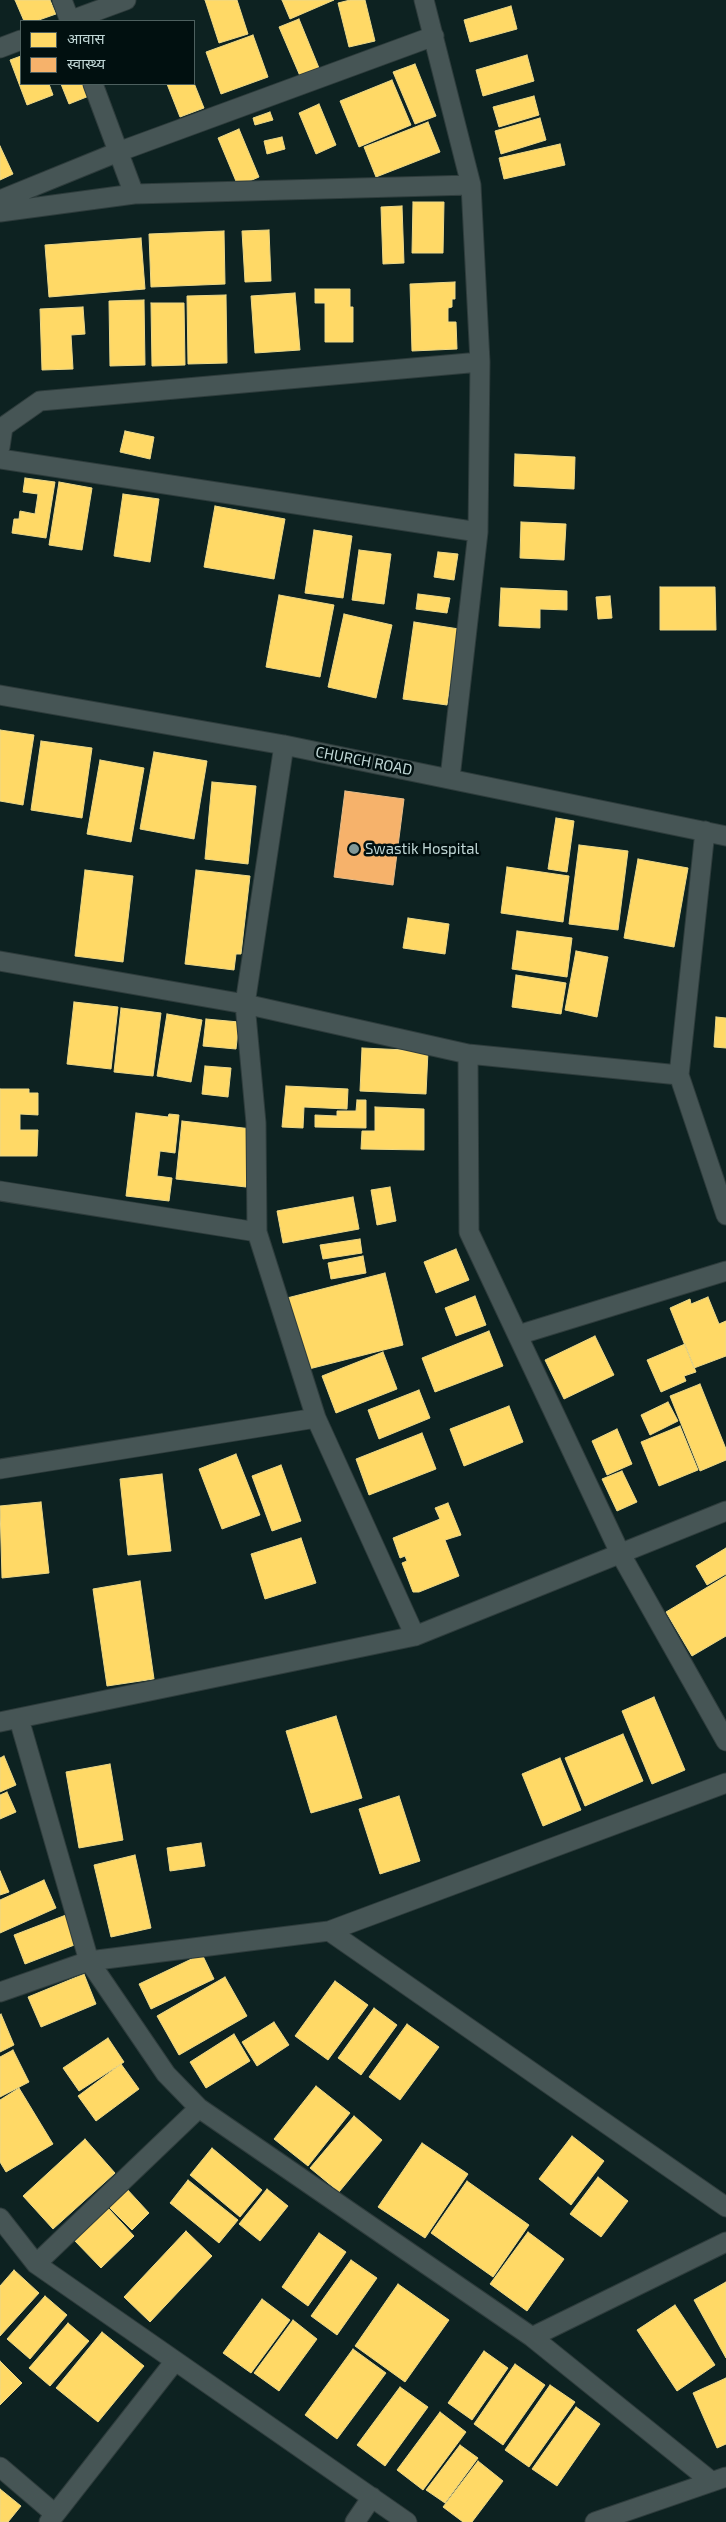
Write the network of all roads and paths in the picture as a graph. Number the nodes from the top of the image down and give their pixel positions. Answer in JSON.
{"nodes":[{"id":1,"x":62,"y":0,"type":"edge"},
{"id":2,"x":126,"y":0,"type":"edge"},
{"id":3,"x":424,"y":0,"type":"edge"},
{"id":4,"x":69,"y":20,"type":"edge"},
{"id":5,"x":72,"y":20,"type":"edge"},
{"id":6,"x":434,"y":36,"type":"junction"},
{"id":7,"x":20,"y":40,"type":"edge"},
{"id":8,"x":0,"y":48,"type":"edge"},
{"id":9,"x":93,"y":85,"type":"edge"},
{"id":10,"x":118,"y":152,"type":"junction"},
{"id":11,"x":471,"y":185,"type":"junction"},
{"id":12,"x":134,"y":194,"type":"junction"},
{"id":13,"x":0,"y":200,"type":"edge"},
{"id":14,"x":0,"y":212,"type":"edge"},
{"id":15,"x":480,"y":362,"type":"junction"},
{"id":16,"x":0,"y":447,"type":"edge"},
{"id":17,"x":0,"y":459,"type":"edge"},
{"id":18,"x":478,"y":532,"type":"junction"},
{"id":19,"x":0,"y":694,"type":"edge"},
{"id":20,"x":284,"y":745,"type":"junction"},
{"id":21,"x":450,"y":778,"type":"junction"},
{"id":22,"x":705,"y":831,"type":"junction"},
{"id":23,"x":726,"y":836,"type":"edge"},
{"id":24,"x":0,"y":961,"type":"edge"},
{"id":25,"x":245,"y":1004,"type":"junction"},
{"id":26,"x":468,"y":1054,"type":"junction"},
{"id":27,"x":679,"y":1075,"type":"junction"},
{"id":28,"x":0,"y":1191,"type":"edge"},
{"id":29,"x":726,"y":1215,"type":"edge"},
{"id":30,"x":257,"y":1232,"type":"junction"},
{"id":31,"x":726,"y":1271,"type":"edge"},
{"id":32,"x":518,"y":1335,"type":"junction"},
{"id":33,"x":316,"y":1418,"type":"junction"},
{"id":34,"x":0,"y":1469,"type":"edge"},
{"id":35,"x":726,"y":1511,"type":"edge"},
{"id":36,"x":620,"y":1553,"type":"junction"},
{"id":37,"x":415,"y":1636,"type":"junction"},
{"id":38,"x":19,"y":1719,"type":"junction"},
{"id":39,"x":0,"y":1722,"type":"edge"},
{"id":40,"x":726,"y":1741,"type":"edge"},
{"id":41,"x":726,"y":1783,"type":"edge"},
{"id":42,"x":328,"y":1930,"type":"junction"},
{"id":43,"x":89,"y":1961,"type":"junction"},
{"id":44,"x":0,"y":1992,"type":"edge"},
{"id":45,"x":199,"y":2108,"type":"junction"},
{"id":46,"x":726,"y":2207,"type":"edge"},
{"id":47,"x":0,"y":2218,"type":"edge"},
{"id":48,"x":726,"y":2242,"type":"edge"},
{"id":49,"x":36,"y":2264,"type":"junction"},
{"id":50,"x":532,"y":2337,"type":"junction"},
{"id":51,"x":175,"y":2361,"type":"junction"},
{"id":52,"x":0,"y":2466,"type":"edge"},
{"id":53,"x":719,"y":2480,"type":"edge"},
{"id":54,"x":372,"y":2497,"type":"junction"},
{"id":55,"x":52,"y":2518,"type":"edge"},
{"id":56,"x":355,"y":2522,"type":"edge"},
{"id":57,"x":407,"y":2522,"type":"edge"},
{"id":58,"x":596,"y":2522,"type":"edge"}],
"edges":[{"from":1,"to":4,"type":"street"},
{"from":2,"to":5,"type":"street"},
{"from":3,"to":6,"type":"street"},
{"from":6,"to":10,"type":"street"},
{"from":6,"to":11,"type":"street"},
{"from":7,"to":8,"type":"street"},
{"from":9,"to":10,"type":"street"},
{"from":10,"to":12,"type":"street"},
{"from":10,"to":13,"type":"street"},
{"from":11,"to":12,"type":"street"},
{"from":11,"to":15,"type":"street"},
{"from":12,"to":14,"type":"street"},
{"from":15,"to":16,"type":"street"},
{"from":15,"to":18,"type":"street"},
{"from":17,"to":18,"type":"street"},
{"from":18,"to":21,"type":"street"},
{"from":19,"to":20,"type":"street","name":"CHURCH ROAD"},
{"from":20,"to":21,"type":"street","name":"CHURCH ROAD"},
{"from":20,"to":25,"type":"street"},
{"from":21,"to":22,"type":"street","name":"CHURCH ROAD"},
{"from":22,"to":23,"type":"street","name":"CHURCH ROAD"},
{"from":22,"to":27,"type":"street"},
{"from":24,"to":25,"type":"street"},
{"from":25,"to":26,"type":"street"},
{"from":25,"to":30,"type":"street"},
{"from":26,"to":27,"type":"street"},
{"from":26,"to":32,"type":"street"},
{"from":27,"to":29,"type":"street"},
{"from":28,"to":30,"type":"street"},
{"from":30,"to":33,"type":"street"},
{"from":31,"to":32,"type":"street"},
{"from":32,"to":36,"type":"street"},
{"from":33,"to":34,"type":"street"},
{"from":33,"to":37,"type":"street"},
{"from":35,"to":36,"type":"street"},
{"from":36,"to":37,"type":"street"},
{"from":36,"to":40,"type":"street"},
{"from":37,"to":38,"type":"street"},
{"from":38,"to":39,"type":"street"},
{"from":38,"to":43,"type":"street"},
{"from":41,"to":42,"type":"street"},
{"from":42,"to":43,"type":"street"},
{"from":42,"to":46,"type":"street"},
{"from":43,"to":44,"type":"street"},
{"from":43,"to":45,"type":"street"},
{"from":45,"to":49,"type":"street"},
{"from":45,"to":50,"type":"street"},
{"from":47,"to":49,"type":"street"},
{"from":48,"to":50,"type":"street"},
{"from":49,"to":51,"type":"street"},
{"from":50,"to":53,"type":"street"},
{"from":51,"to":54,"type":"street"},
{"from":51,"to":55,"type":"street"},
{"from":52,"to":55,"type":"street"},
{"from":53,"to":58,"type":"street"},
{"from":54,"to":56,"type":"street"},
{"from":54,"to":57,"type":"street"}]}
